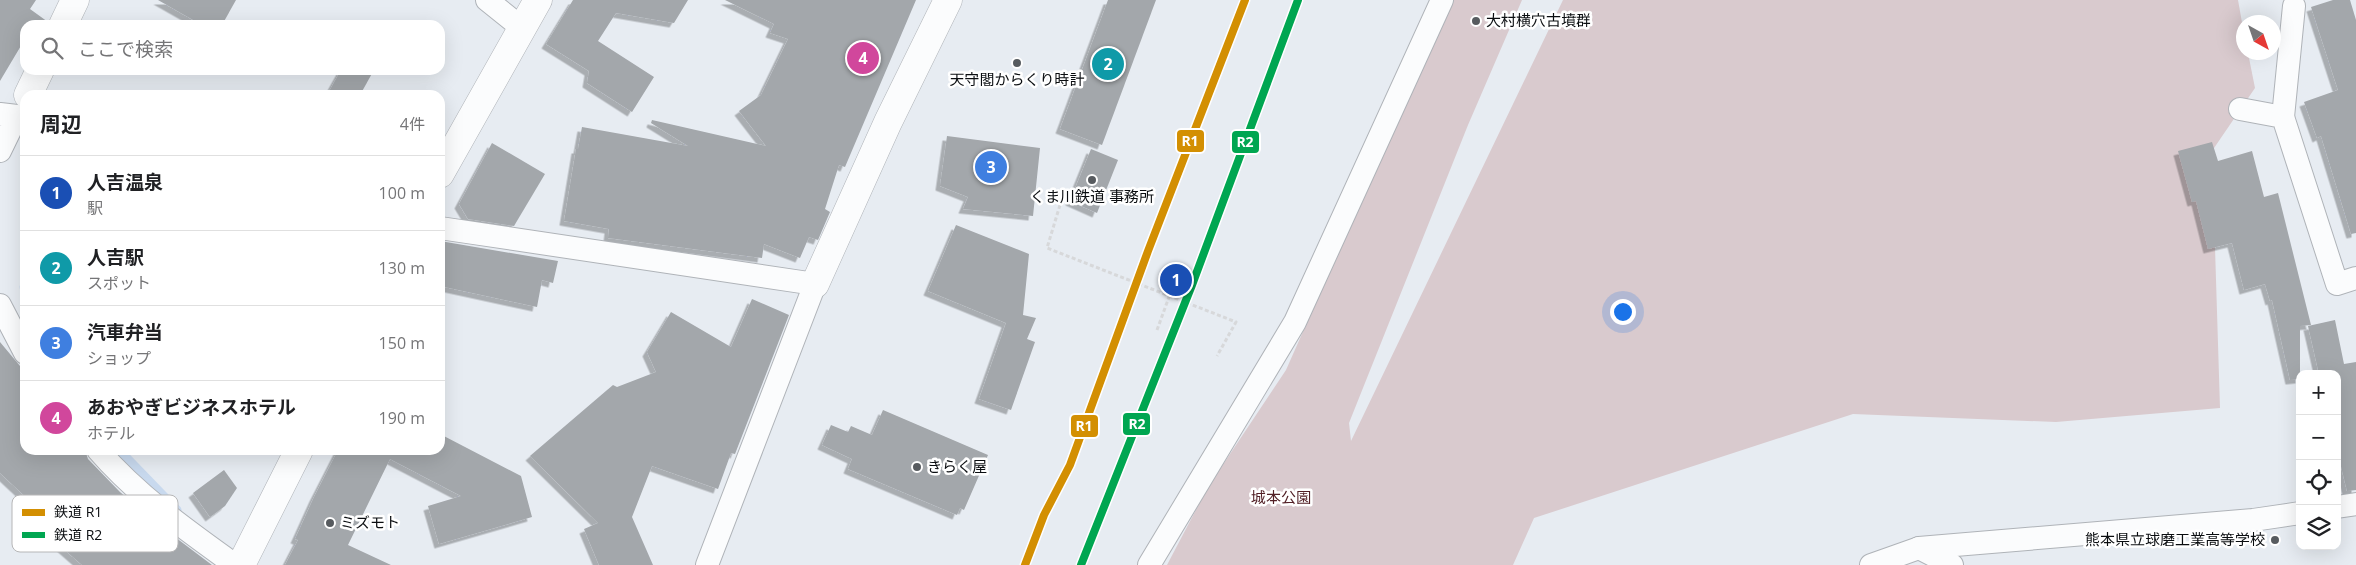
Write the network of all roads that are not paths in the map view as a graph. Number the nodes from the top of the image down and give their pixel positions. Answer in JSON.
{"nodes":[{"id":1,"x":75,"y":0,"type":"edge"},
{"id":2,"x":486,"y":0,"type":"edge"},
{"id":3,"x":538,"y":0,"type":"edge"},
{"id":4,"x":948,"y":0,"type":"edge"},
{"id":5,"x":1442,"y":0,"type":"edge"},
{"id":6,"x":2294,"y":6,"type":"dead end"},
{"id":7,"x":65,"y":20,"type":"edge"},
{"id":8,"x":522,"y":28,"type":"junction"},
{"id":9,"x":37,"y":75,"type":"edge"},
{"id":10,"x":29,"y":90,"type":"edge"},
{"id":11,"x":19,"y":109,"type":"edge"},
{"id":12,"x":2240,"y":109,"type":"dead end"},
{"id":13,"x":2283,"y":117,"type":"junction"},
{"id":14,"x":0,"y":151,"type":"edge"},
{"id":15,"x":445,"y":165,"type":"edge"},
{"id":16,"x":445,"y":229,"type":"edge"},
{"id":17,"x":2356,"y":278,"type":"edge"},
{"id":18,"x":815,"y":284,"type":"junction"},
{"id":19,"x":0,"y":305,"type":"edge"},
{"id":20,"x":20,"y":343,"type":"edge"},
{"id":21,"x":102,"y":455,"type":"edge"},
{"id":22,"x":296,"y":455,"type":"edge"},
{"id":23,"x":145,"y":495,"type":"edge"},
{"id":24,"x":2356,"y":504,"type":"edge"},
{"id":25,"x":2341,"y":506,"type":"edge"},
{"id":26,"x":2296,"y":514,"type":"edge"},
{"id":27,"x":178,"y":524,"type":"edge"},
{"id":28,"x":1919,"y":548,"type":"junction"},
{"id":29,"x":235,"y":565,"type":"edge"},
{"id":30,"x":241,"y":565,"type":"edge"},
{"id":31,"x":707,"y":565,"type":"edge"},
{"id":32,"x":1149,"y":565,"type":"edge"},
{"id":33,"x":1871,"y":565,"type":"edge"},
{"id":34,"x":1952,"y":565,"type":"edge"}],
"edges":[{"from":1,"to":7,"type":"street"},
{"from":2,"to":8,"type":"street"},
{"from":3,"to":8,"type":"street"},
{"from":4,"to":18,"type":"street"},
{"from":5,"to":32,"type":"street"},
{"from":6,"to":13,"type":"street"},
{"from":8,"to":15,"type":"street"},
{"from":9,"to":10,"type":"street"},
{"from":11,"to":14,"type":"street"},
{"from":12,"to":13,"type":"street"},
{"from":13,"to":17,"type":"street"},
{"from":16,"to":18,"type":"street"},
{"from":18,"to":31,"type":"street"},
{"from":19,"to":20,"type":"street"},
{"from":21,"to":23,"type":"street"},
{"from":22,"to":30,"type":"street"},
{"from":24,"to":25,"type":"street"},
{"from":26,"to":28,"type":"street"},
{"from":27,"to":29,"type":"street"},
{"from":28,"to":33,"type":"street"},
{"from":28,"to":34,"type":"street"}]}
